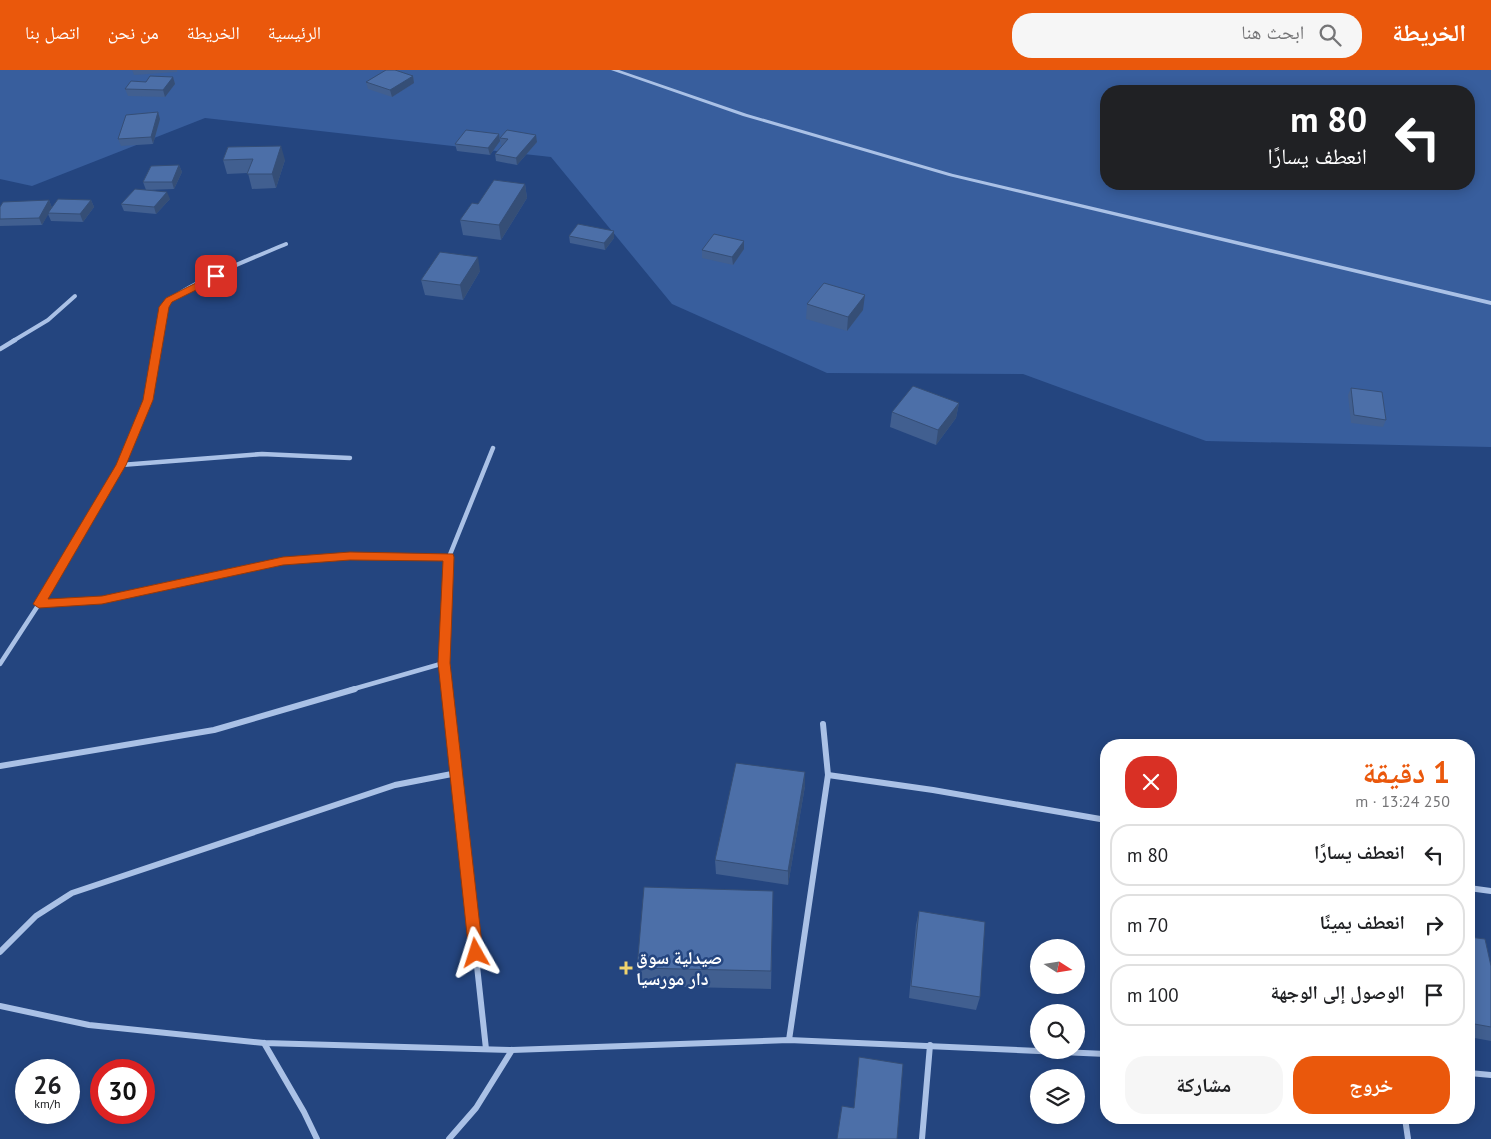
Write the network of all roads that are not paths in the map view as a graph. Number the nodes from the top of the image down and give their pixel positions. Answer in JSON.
{"nodes":[{"id":1,"x":614,"y":70,"type":"edge"},
{"id":2,"x":286,"y":244,"type":"dead end"},
{"id":3,"x":75,"y":296,"type":"dead end"},
{"id":4,"x":1491,"y":303,"type":"edge"},
{"id":5,"x":0,"y":348,"type":"edge"},
{"id":6,"x":493,"y":448,"type":"dead end"},
{"id":7,"x":350,"y":458,"type":"dead end"},
{"id":8,"x":121,"y":465,"type":"junction"},
{"id":9,"x":449,"y":557,"type":"junction"},
{"id":10,"x":39,"y":604,"type":"junction"},
{"id":11,"x":444,"y":663,"type":"junction"},
{"id":12,"x":0,"y":664,"type":"edge"},
{"id":13,"x":823,"y":724,"type":"dead end"},
{"id":14,"x":0,"y":766,"type":"edge"},
{"id":15,"x":457,"y":773,"type":"junction"},
{"id":16,"x":828,"y":775,"type":"junction"},
{"id":17,"x":1100,"y":819,"type":"edge"},
{"id":18,"x":1475,"y":889,"type":"edge"},
{"id":19,"x":1491,"y":892,"type":"edge"},
{"id":20,"x":0,"y":952,"type":"edge"},
{"id":21,"x":0,"y":1006,"type":"edge"},
{"id":22,"x":789,"y":1040,"type":"junction"},
{"id":23,"x":264,"y":1043,"type":"junction"},
{"id":24,"x":930,"y":1045,"type":"junction"},
{"id":25,"x":486,"y":1050,"type":"junction"},
{"id":26,"x":512,"y":1050,"type":"junction"},
{"id":27,"x":1100,"y":1054,"type":"edge"},
{"id":28,"x":1475,"y":1074,"type":"edge"},
{"id":29,"x":1491,"y":1075,"type":"edge"},
{"id":30,"x":1406,"y":1124,"type":"edge"},
{"id":31,"x":317,"y":1139,"type":"edge"},
{"id":32,"x":450,"y":1139,"type":"edge"},
{"id":33,"x":922,"y":1139,"type":"edge"},
{"id":34,"x":1408,"y":1139,"type":"edge"}],
"edges":[{"from":1,"to":4,"type":"street"},
{"from":2,"to":8,"type":"street"},
{"from":3,"to":5,"type":"street"},
{"from":6,"to":9,"type":"street"},
{"from":7,"to":8,"type":"street"},
{"from":8,"to":10,"type":"street"},
{"from":9,"to":10,"type":"street"},
{"from":9,"to":11,"type":"street"},
{"from":10,"to":12,"type":"street"},
{"from":11,"to":14,"type":"street"},
{"from":11,"to":15,"type":"street"},
{"from":13,"to":16,"type":"street"},
{"from":15,"to":20,"type":"street"},
{"from":15,"to":25,"type":"street"},
{"from":16,"to":17,"type":"street"},
{"from":16,"to":22,"type":"street"},
{"from":18,"to":19,"type":"street"},
{"from":21,"to":23,"type":"street"},
{"from":22,"to":24,"type":"street"},
{"from":22,"to":26,"type":"street"},
{"from":23,"to":25,"type":"street"},
{"from":23,"to":31,"type":"street"},
{"from":24,"to":27,"type":"street"},
{"from":24,"to":33,"type":"street"},
{"from":25,"to":26,"type":"street"},
{"from":26,"to":32,"type":"street"},
{"from":28,"to":29,"type":"street"},
{"from":30,"to":34,"type":"street"}]}
